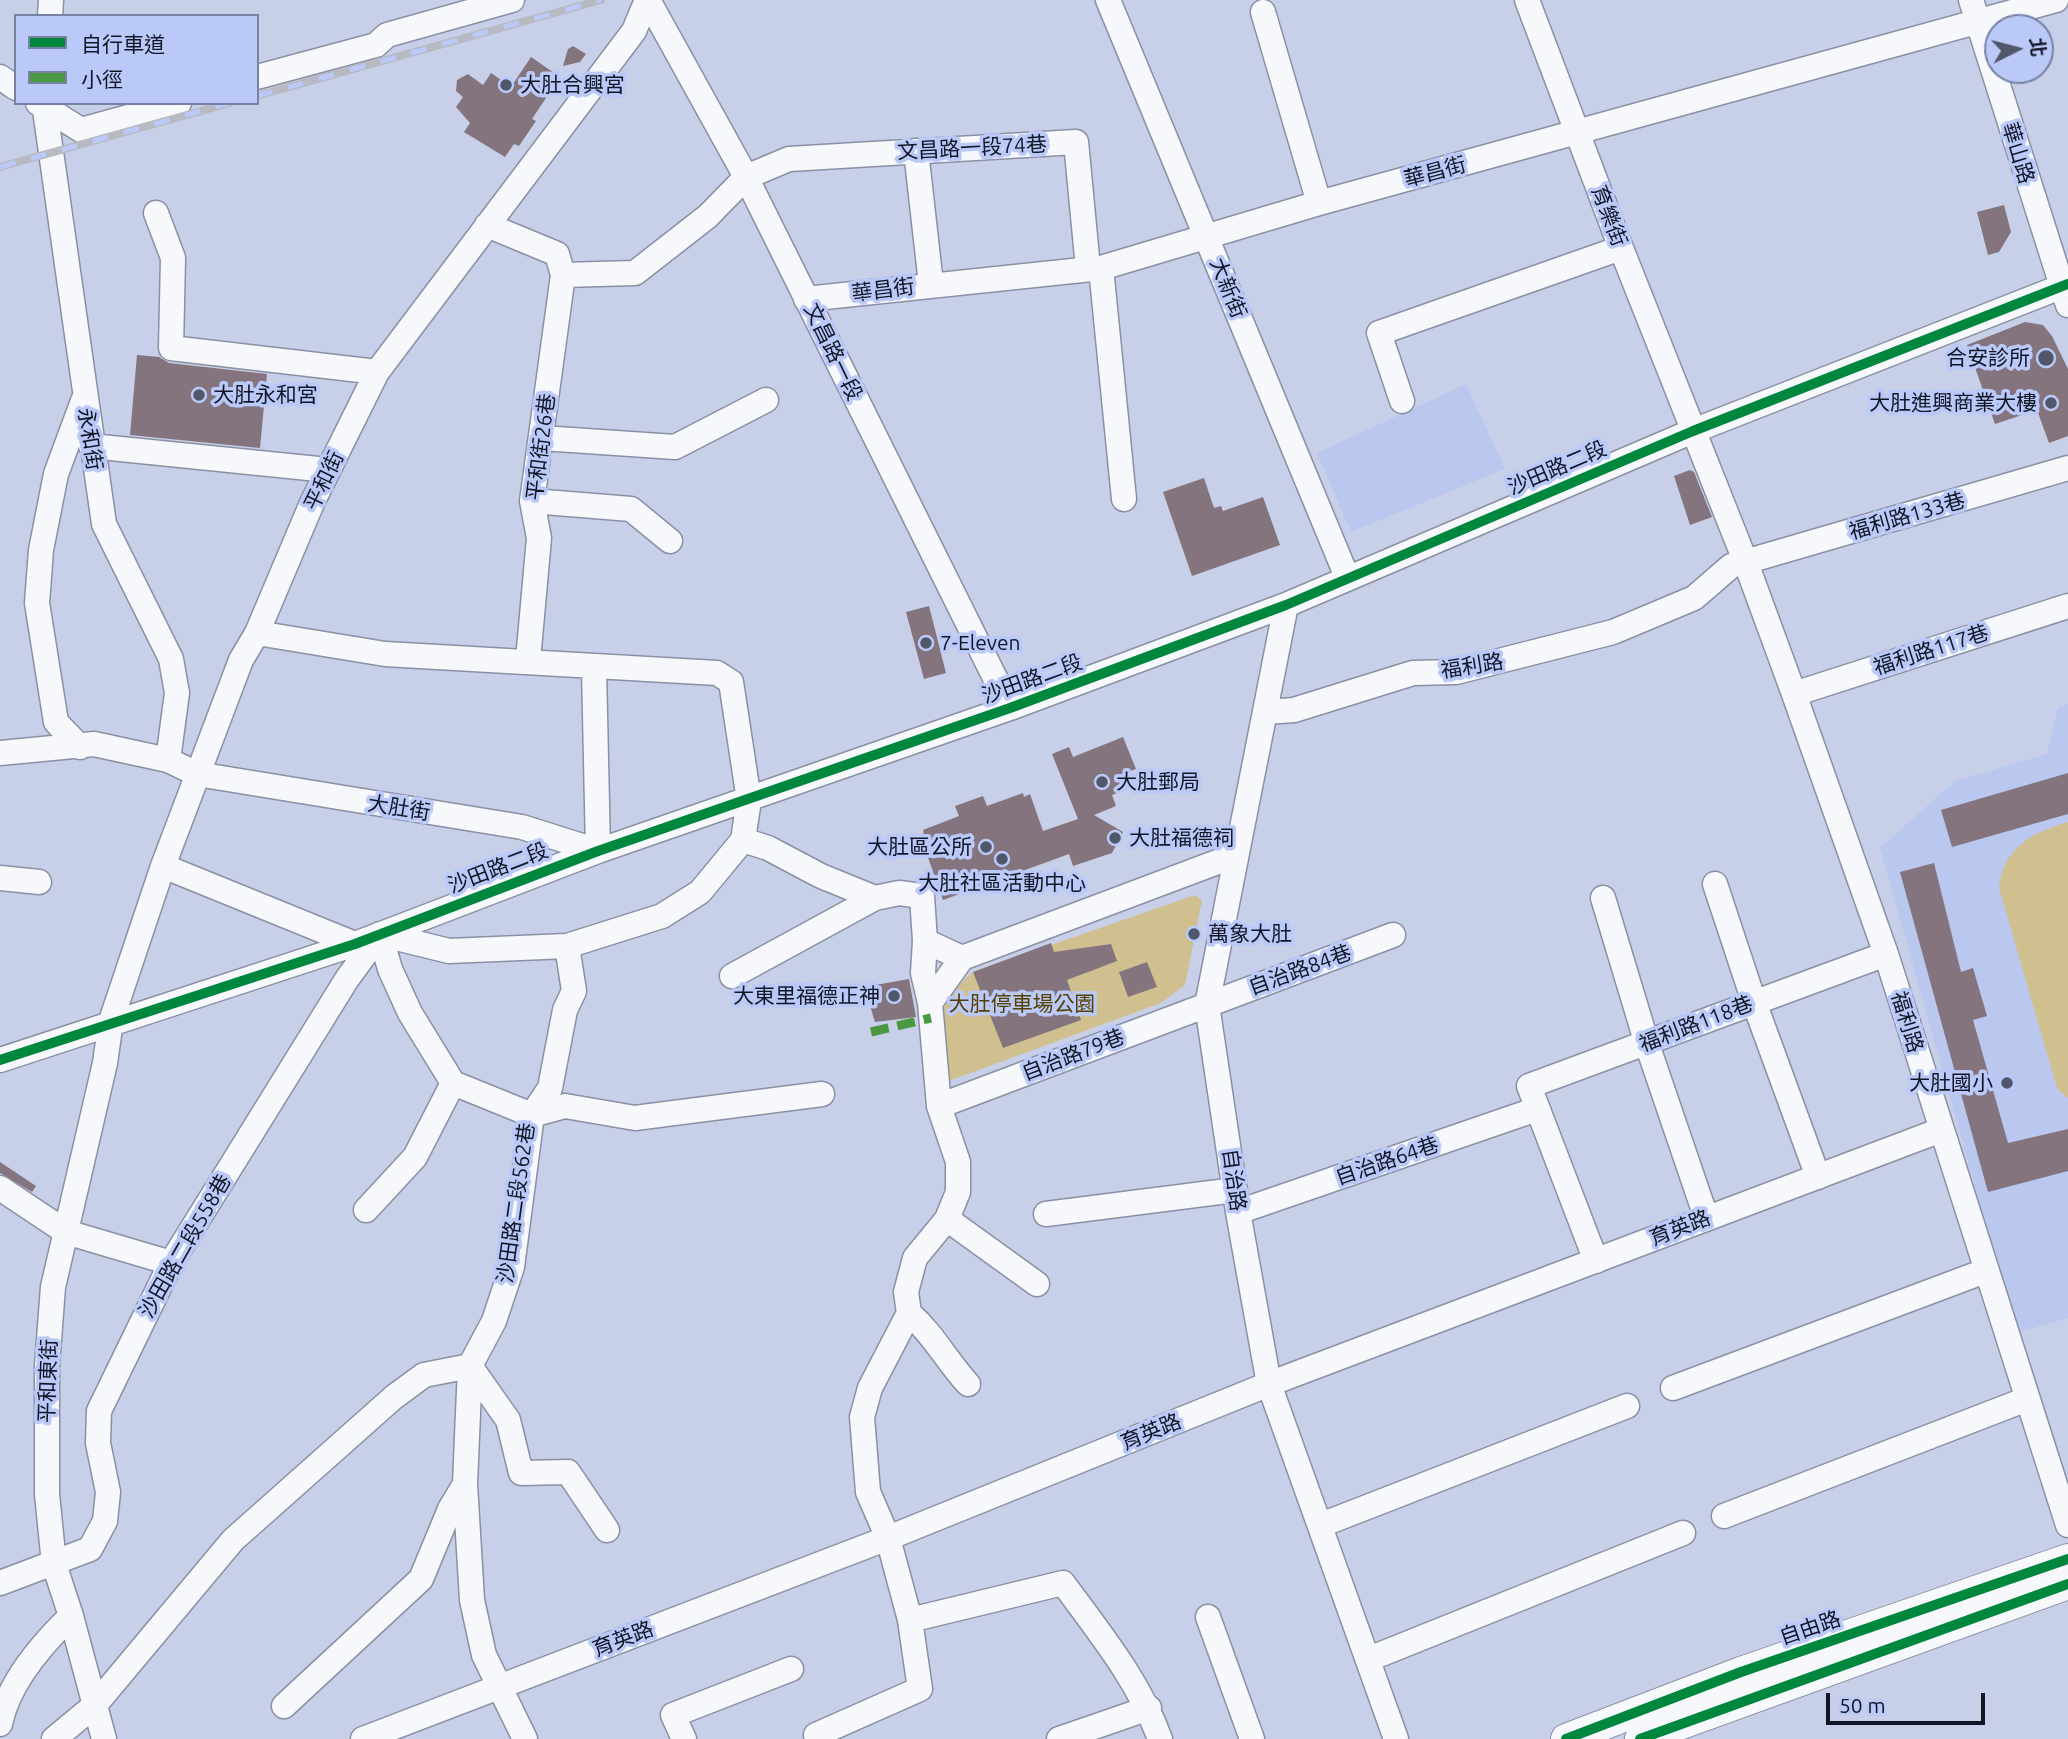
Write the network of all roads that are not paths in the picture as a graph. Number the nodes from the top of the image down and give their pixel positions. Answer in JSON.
{"nodes":[{"id":1,"x":512,"y":0,"type":"edge"},
{"id":2,"x":648,"y":0,"type":"edge"},
{"id":3,"x":1108,"y":0,"type":"edge"},
{"id":4,"x":1527,"y":0,"type":"edge"},
{"id":5,"x":2056,"y":0,"type":"edge"},
{"id":6,"x":1974,"y":11,"type":"edge"},
{"id":7,"x":1263,"y":12,"type":"dead end"},
{"id":8,"x":259,"y":76,"type":"edge"},
{"id":9,"x":42,"y":105,"type":"edge"},
{"id":10,"x":172,"y":105,"type":"edge"},
{"id":11,"x":1577,"y":134,"type":"junction"},
{"id":12,"x":916,"y":151,"type":"junction"},
{"id":13,"x":746,"y":177,"type":"junction"},
{"id":14,"x":1319,"y":203,"type":"junction"},
{"id":15,"x":156,"y":213,"type":"dead end"},
{"id":16,"x":487,"y":225,"type":"junction"},
{"id":17,"x":1207,"y":236,"type":"junction"},
{"id":18,"x":1621,"y":248,"type":"junction"},
{"id":19,"x":1095,"y":268,"type":"junction"},
{"id":20,"x":563,"y":275,"type":"junction"},
{"id":21,"x":931,"y":284,"type":"junction"},
{"id":22,"x":2065,"y":292,"type":"edge"},
{"id":23,"x":806,"y":299,"type":"junction"},
{"id":24,"x":377,"y":372,"type":"junction"},
{"id":25,"x":84,"y":397,"type":"junction"},
{"id":26,"x":766,"y":400,"type":"dead end"},
{"id":27,"x":1402,"y":401,"type":"dead end"},
{"id":28,"x":1693,"y":431,"type":"junction"},
{"id":29,"x":542,"y":438,"type":"junction"},
{"id":30,"x":91,"y":446,"type":"junction"},
{"id":31,"x":2068,"y":468,"type":"edge"},
{"id":32,"x":328,"y":470,"type":"junction"},
{"id":33,"x":1124,"y":499,"type":"dead end"},
{"id":34,"x":532,"y":501,"type":"junction"},
{"id":35,"x":670,"y":541,"type":"dead end"},
{"id":36,"x":1746,"y":563,"type":"junction"},
{"id":37,"x":1346,"y":578,"type":"junction"},
{"id":38,"x":1286,"y":605,"type":"junction"},
{"id":39,"x":2068,"y":606,"type":"edge"},
{"id":40,"x":257,"y":633,"type":"junction"},
{"id":41,"x":528,"y":660,"type":"junction"},
{"id":42,"x":594,"y":668,"type":"junction"},
{"id":43,"x":1794,"y":694,"type":"junction"},
{"id":44,"x":1010,"y":708,"type":"junction"},
{"id":45,"x":1265,"y":712,"type":"junction"},
{"id":46,"x":80,"y":747,"type":"junction"},
{"id":47,"x":0,"y":753,"type":"edge"},
{"id":48,"x":168,"y":760,"type":"junction"},
{"id":49,"x":197,"y":774,"type":"junction"},
{"id":50,"x":749,"y":800,"type":"junction"},
{"id":51,"x":743,"y":841,"type":"junction"},
{"id":52,"x":598,"y":850,"type":"junction"},
{"id":53,"x":1237,"y":855,"type":"junction"},
{"id":54,"x":163,"y":866,"type":"junction"},
{"id":55,"x":0,"y":878,"type":"edge"},
{"id":56,"x":39,"y":882,"type":"dead end"},
{"id":57,"x":1715,"y":884,"type":"dead end"},
{"id":58,"x":875,"y":898,"type":"junction"},
{"id":59,"x":1603,"y":898,"type":"dead end"},
{"id":60,"x":380,"y":934,"type":"junction"},
{"id":61,"x":1393,"y":935,"type":"dead end"},
{"id":62,"x":925,"y":941,"type":"junction"},
{"id":63,"x":355,"y":944,"type":"junction"},
{"id":64,"x":566,"y":946,"type":"junction"},
{"id":65,"x":1886,"y":954,"type":"junction"},
{"id":66,"x":962,"y":958,"type":"junction"},
{"id":67,"x":732,"y":976,"type":"dead end"},
{"id":68,"x":1754,"y":1002,"type":"junction"},
{"id":69,"x":930,"y":1003,"type":"junction"},
{"id":70,"x":1207,"y":1005,"type":"junction"},
{"id":71,"x":111,"y":1021,"type":"junction"},
{"id":72,"x":1647,"y":1044,"type":"junction"},
{"id":73,"x":0,"y":1060,"type":"edge"},
{"id":74,"x":453,"y":1083,"type":"junction"},
{"id":75,"x":822,"y":1094,"type":"dead end"},
{"id":76,"x":939,"y":1106,"type":"junction"},
{"id":77,"x":1537,"y":1109,"type":"junction"},
{"id":78,"x":532,"y":1115,"type":"junction"},
{"id":79,"x":1941,"y":1130,"type":"junction"},
{"id":80,"x":1818,"y":1177,"type":"junction"},
{"id":81,"x":0,"y":1188,"type":"edge"},
{"id":82,"x":1236,"y":1201,"type":"junction"},
{"id":83,"x":366,"y":1210,"type":"dead end"},
{"id":84,"x":1046,"y":1214,"type":"dead end"},
{"id":85,"x":1706,"y":1217,"type":"junction"},
{"id":86,"x":947,"y":1219,"type":"junction"},
{"id":87,"x":66,"y":1232,"type":"junction"},
{"id":88,"x":1596,"y":1261,"type":"junction"},
{"id":89,"x":171,"y":1264,"type":"junction"},
{"id":90,"x":1985,"y":1271,"type":"junction"},
{"id":91,"x":1037,"y":1284,"type":"dead end"},
{"id":92,"x":909,"y":1313,"type":"junction"},
{"id":93,"x":470,"y":1366,"type":"junction"},
{"id":94,"x":968,"y":1384,"type":"dead end"},
{"id":95,"x":1269,"y":1384,"type":"junction"},
{"id":96,"x":1673,"y":1388,"type":"dead end"},
{"id":97,"x":2027,"y":1399,"type":"junction"},
{"id":98,"x":1627,"y":1406,"type":"dead end"},
{"id":99,"x":465,"y":1485,"type":"junction"},
{"id":100,"x":1724,"y":1516,"type":"dead end"},
{"id":101,"x":1321,"y":1525,"type":"junction"},
{"id":102,"x":2068,"y":1525,"type":"edge"},
{"id":103,"x":607,"y":1530,"type":"dead end"},
{"id":104,"x":1683,"y":1533,"type":"dead end"},
{"id":105,"x":888,"y":1538,"type":"junction"},
{"id":106,"x":2068,"y":1559,"type":"edge"},
{"id":107,"x":54,"y":1564,"type":"junction"},
{"id":108,"x":0,"y":1583,"type":"edge"},
{"id":109,"x":2068,"y":1584,"type":"edge"},
{"id":110,"x":71,"y":1616,"type":"junction"},
{"id":111,"x":1208,"y":1617,"type":"dead end"},
{"id":112,"x":910,"y":1620,"type":"junction"},
{"id":113,"x":1370,"y":1659,"type":"junction"},
{"id":114,"x":791,"y":1669,"type":"dead end"},
{"id":115,"x":498,"y":1686,"type":"junction"},
{"id":116,"x":95,"y":1705,"type":"junction"},
{"id":117,"x":284,"y":1706,"type":"dead end"},
{"id":118,"x":1149,"y":1708,"type":"junction"},
{"id":119,"x":0,"y":1724,"type":"edge"},
{"id":120,"x":816,"y":1735,"type":"dead end"},
{"id":121,"x":54,"y":1739,"type":"edge"},
{"id":122,"x":104,"y":1739,"type":"edge"},
{"id":123,"x":363,"y":1739,"type":"edge"},
{"id":124,"x":525,"y":1739,"type":"edge"},
{"id":125,"x":684,"y":1739,"type":"edge"},
{"id":126,"x":1059,"y":1739,"type":"edge"},
{"id":127,"x":1160,"y":1739,"type":"edge"},
{"id":128,"x":1252,"y":1739,"type":"edge"},
{"id":129,"x":1396,"y":1739,"type":"edge"},
{"id":130,"x":1566,"y":1739,"type":"edge"},
{"id":131,"x":1640,"y":1739,"type":"edge"}],
"edges":[{"from":1,"to":8,"type":"street"},
{"from":2,"to":13,"type":"street","name":"文昌路一段"},
{"from":2,"to":16,"type":"street","name":"平和街"},
{"from":3,"to":17,"type":"street","name":"大新街"},
{"from":4,"to":11,"type":"street","name":"育樂街"},
{"from":5,"to":6,"type":"street","name":"華昌街"},
{"from":6,"to":11,"type":"street","name":"華昌街"},
{"from":6,"to":22,"type":"street","name":"華山路"},
{"from":7,"to":14,"type":"street"},
{"from":9,"to":10,"type":"street"},
{"from":9,"to":25,"type":"street","name":"永和街"},
{"from":11,"to":14,"type":"street","name":"華昌街"},
{"from":11,"to":18,"type":"street","name":"育樂街"},
{"from":12,"to":13,"type":"street","name":"文昌路一段74巷"},
{"from":12,"to":19,"type":"street","name":"文昌路一段74巷"},
{"from":12,"to":21,"type":"street"},
{"from":13,"to":20,"type":"street"},
{"from":13,"to":23,"type":"street","name":"文昌路一段"},
{"from":14,"to":17,"type":"street","name":"華昌街"},
{"from":15,"to":24,"type":"street"},
{"from":16,"to":20,"type":"street"},
{"from":16,"to":24,"type":"street","name":"平和街"},
{"from":17,"to":19,"type":"street","name":"華昌街"},
{"from":17,"to":37,"type":"street","name":"大新街"},
{"from":18,"to":27,"type":"street"},
{"from":18,"to":28,"type":"street","name":"育樂街"},
{"from":19,"to":21,"type":"street","name":"華昌街"},
{"from":19,"to":33,"type":"street"},
{"from":20,"to":29,"type":"street","name":"平和街26巷"},
{"from":21,"to":23,"type":"street","name":"華昌街"},
{"from":22,"to":28,"type":"street","name":"沙田路二段"},
{"from":23,"to":44,"type":"street","name":"文昌路一段"},
{"from":24,"to":32,"type":"street","name":"平和街"},
{"from":25,"to":30,"type":"street","name":"永和街"},
{"from":25,"to":46,"type":"street"},
{"from":26,"to":29,"type":"street"},
{"from":28,"to":36,"type":"street","name":"福利路"},
{"from":28,"to":37,"type":"street","name":"沙田路二段"},
{"from":29,"to":34,"type":"street","name":"平和街26巷"},
{"from":30,"to":32,"type":"street"},
{"from":30,"to":48,"type":"street","name":"永和街"},
{"from":31,"to":36,"type":"street","name":"福利路133巷"},
{"from":32,"to":40,"type":"street","name":"平和街"},
{"from":34,"to":35,"type":"street"},
{"from":34,"to":41,"type":"street","name":"平和街26巷"},
{"from":36,"to":43,"type":"street","name":"福利路"},
{"from":36,"to":45,"type":"street","name":"福利路"},
{"from":37,"to":38,"type":"street","name":"沙田路二段"},
{"from":38,"to":44,"type":"street","name":"沙田路二段"},
{"from":38,"to":45,"type":"street","name":"自治路"},
{"from":39,"to":43,"type":"street","name":"福利路117巷"},
{"from":40,"to":41,"type":"street"},
{"from":40,"to":49,"type":"street","name":"平和街"},
{"from":41,"to":42,"type":"street"},
{"from":42,"to":50,"type":"street"},
{"from":42,"to":52,"type":"street"},
{"from":43,"to":65,"type":"street","name":"福利路"},
{"from":44,"to":50,"type":"street","name":"沙田路二段"},
{"from":45,"to":53,"type":"street","name":"自治路"},
{"from":46,"to":47,"type":"street"},
{"from":46,"to":48,"type":"street"},
{"from":48,"to":49,"type":"street"},
{"from":49,"to":52,"type":"street","name":"大肚街"},
{"from":49,"to":54,"type":"street","name":"平和街"},
{"from":50,"to":51,"type":"street"},
{"from":50,"to":52,"type":"street","name":"沙田路二段"},
{"from":51,"to":58,"type":"street"},
{"from":51,"to":64,"type":"street"},
{"from":52,"to":60,"type":"street","name":"沙田路二段"},
{"from":53,"to":66,"type":"street"},
{"from":53,"to":70,"type":"street","name":"自治路"},
{"from":54,"to":63,"type":"street"},
{"from":54,"to":71,"type":"street","name":"平和街"},
{"from":55,"to":56,"type":"street"},
{"from":57,"to":68,"type":"street"},
{"from":58,"to":62,"type":"street"},
{"from":58,"to":67,"type":"street"},
{"from":59,"to":72,"type":"street"},
{"from":60,"to":63,"type":"street","name":"沙田路二段"},
{"from":60,"to":64,"type":"street"},
{"from":60,"to":74,"type":"street"},
{"from":60,"to":89,"type":"street","name":"沙田路二段558巷"},
{"from":61,"to":70,"type":"street","name":"自治路84巷"},
{"from":62,"to":66,"type":"street"},
{"from":62,"to":69,"type":"street"},
{"from":63,"to":71,"type":"street","name":"沙田路二段"},
{"from":64,"to":78,"type":"street"},
{"from":65,"to":68,"type":"street","name":"福利路118巷"},
{"from":65,"to":79,"type":"street","name":"福利路"},
{"from":66,"to":69,"type":"street"},
{"from":68,"to":72,"type":"street","name":"福利路118巷"},
{"from":68,"to":80,"type":"street"},
{"from":69,"to":76,"type":"street"},
{"from":70,"to":76,"type":"street","name":"自治路79巷"},
{"from":70,"to":82,"type":"street","name":"自治路"},
{"from":71,"to":73,"type":"street","name":"沙田路二段"},
{"from":71,"to":87,"type":"street","name":"平和東街"},
{"from":72,"to":77,"type":"street","name":"福利路118巷"},
{"from":72,"to":85,"type":"street"},
{"from":74,"to":78,"type":"street","name":"沙田路二段562巷"},
{"from":74,"to":83,"type":"street"},
{"from":75,"to":78,"type":"street"},
{"from":76,"to":86,"type":"street"},
{"from":77,"to":82,"type":"street","name":"自治路64巷"},
{"from":77,"to":88,"type":"street"},
{"from":78,"to":93,"type":"street","name":"沙田路二段562巷"},
{"from":79,"to":80,"type":"street","name":"育英路"},
{"from":79,"to":90,"type":"street","name":"福利路"},
{"from":80,"to":85,"type":"street","name":"育英路"},
{"from":81,"to":87,"type":"street"},
{"from":82,"to":84,"type":"street","name":"自治路64巷"},
{"from":82,"to":95,"type":"street","name":"自治路"},
{"from":85,"to":88,"type":"street","name":"育英路"},
{"from":86,"to":91,"type":"street"},
{"from":86,"to":92,"type":"street"},
{"from":87,"to":89,"type":"street"},
{"from":87,"to":107,"type":"street","name":"平和東街"},
{"from":88,"to":95,"type":"street","name":"育英路"},
{"from":89,"to":107,"type":"street","name":"沙田路二段558巷"},
{"from":90,"to":96,"type":"street"},
{"from":90,"to":97,"type":"street","name":"福利路"},
{"from":92,"to":94,"type":"street"},
{"from":92,"to":105,"type":"street"},
{"from":93,"to":99,"type":"street"},
{"from":93,"to":103,"type":"street"},
{"from":93,"to":116,"type":"street"},
{"from":95,"to":101,"type":"street","name":"自治路"},
{"from":95,"to":105,"type":"street","name":"育英路"},
{"from":97,"to":100,"type":"street"},
{"from":97,"to":102,"type":"street","name":"福利路"},
{"from":98,"to":101,"type":"street"},
{"from":99,"to":115,"type":"street"},
{"from":99,"to":117,"type":"street"},
{"from":101,"to":113,"type":"street","name":"自治路"},
{"from":104,"to":113,"type":"street"},
{"from":105,"to":112,"type":"street"},
{"from":105,"to":115,"type":"street","name":"育英路"},
{"from":106,"to":130,"type":"main road","name":"自由路"},
{"from":107,"to":108,"type":"street","name":"沙田路二段558巷"},
{"from":107,"to":110,"type":"street","name":"平和東街"},
{"from":109,"to":131,"type":"main road"},
{"from":110,"to":116,"type":"street","name":"平和東街"},
{"from":110,"to":119,"type":"street"},
{"from":111,"to":128,"type":"street"},
{"from":112,"to":118,"type":"street"},
{"from":112,"to":120,"type":"street"},
{"from":113,"to":129,"type":"street","name":"自治路"},
{"from":114,"to":125,"type":"street"},
{"from":115,"to":123,"type":"street","name":"育英路"},
{"from":115,"to":124,"type":"street"},
{"from":116,"to":121,"type":"street"},
{"from":116,"to":122,"type":"street","name":"平和東街"},
{"from":118,"to":126,"type":"street"},
{"from":118,"to":127,"type":"street"}]}
